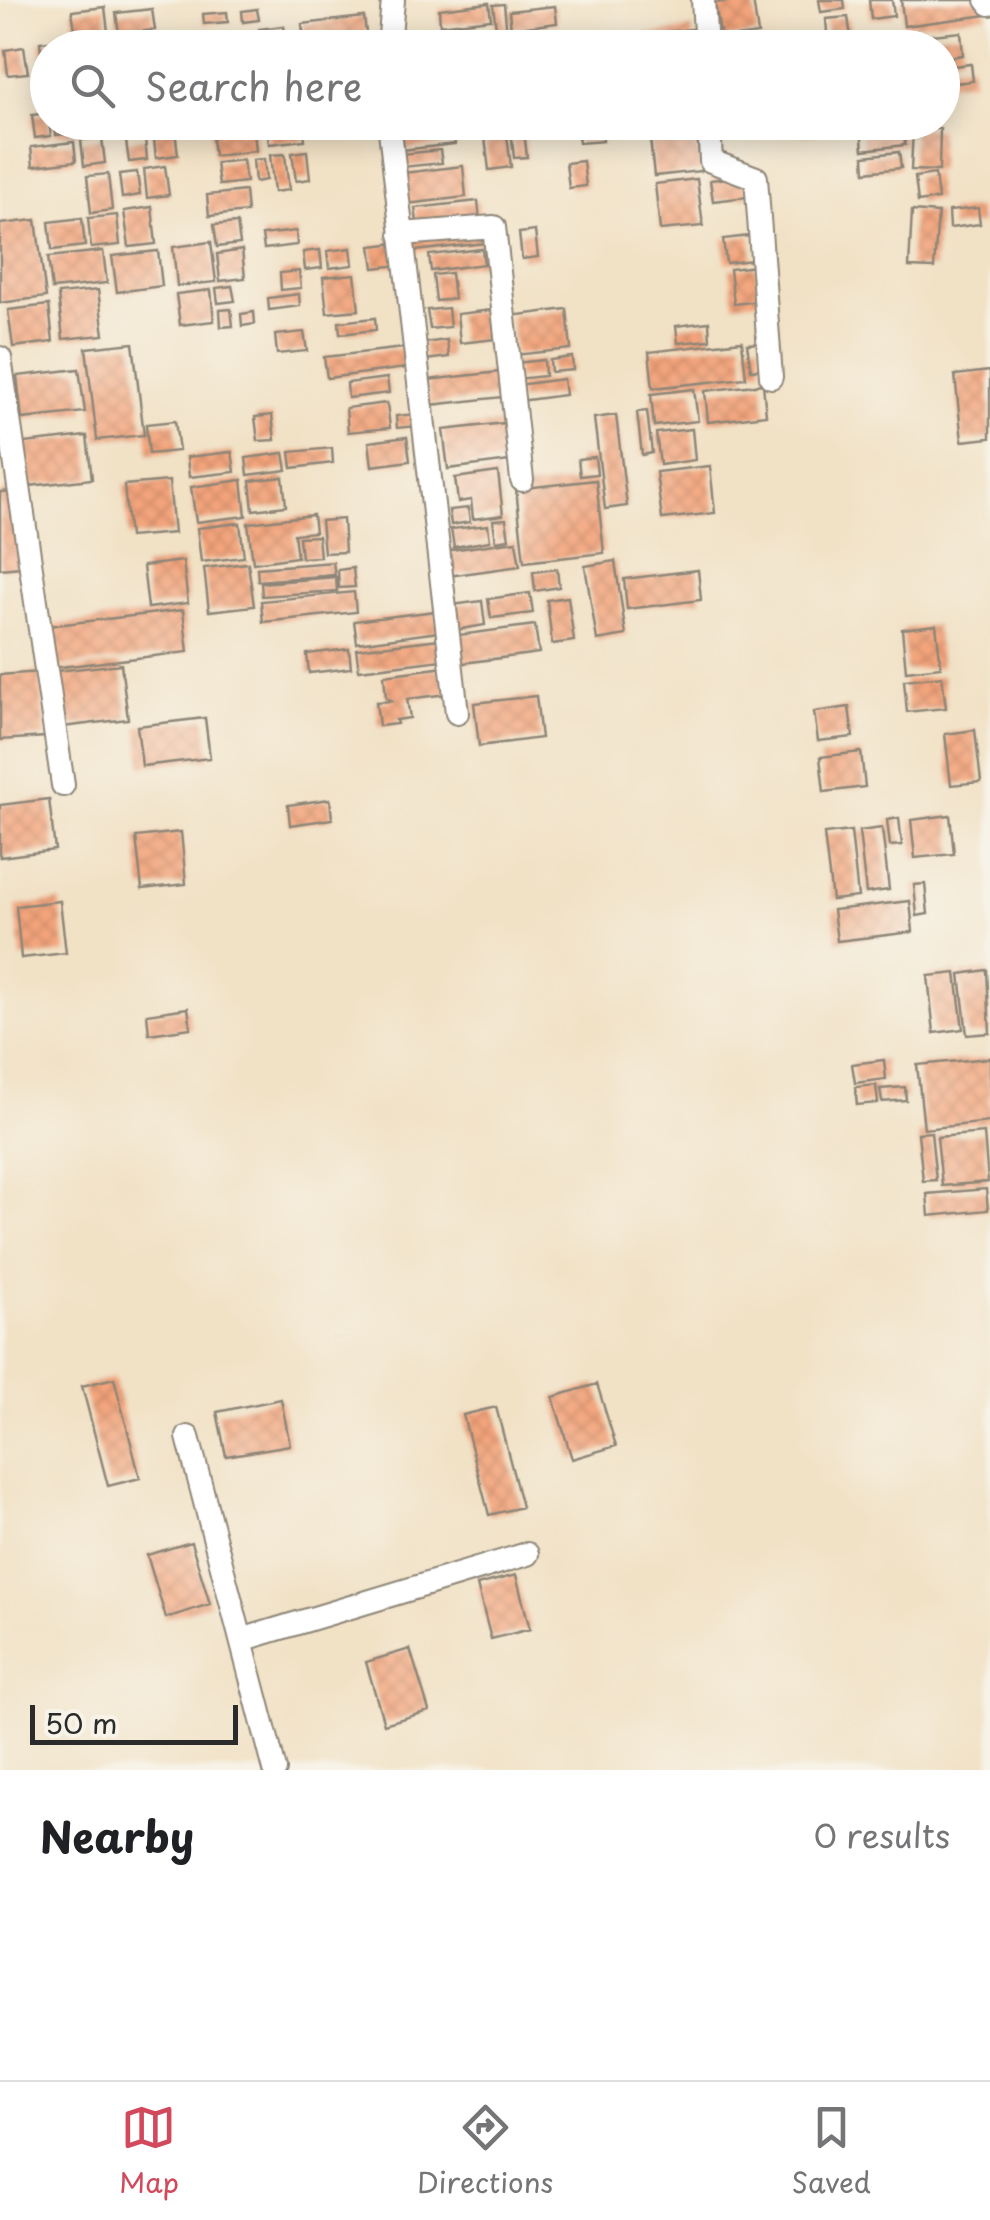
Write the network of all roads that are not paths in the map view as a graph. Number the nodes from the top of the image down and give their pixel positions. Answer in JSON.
{"nodes":[{"id":1,"x":393,"y":0,"type":"edge"},
{"id":2,"x":704,"y":0,"type":"edge"},
{"id":3,"x":390,"y":30,"type":"edge"},
{"id":4,"x":705,"y":30,"type":"edge"},
{"id":5,"x":391,"y":140,"type":"edge"},
{"id":6,"x":710,"y":140,"type":"edge"},
{"id":7,"x":402,"y":234,"type":"junction"},
{"id":8,"x":0,"y":358,"type":"edge"},
{"id":9,"x":770,"y":376,"type":"dead end"},
{"id":10,"x":522,"y":480,"type":"dead end"},
{"id":11,"x":458,"y":713,"type":"dead end"},
{"id":12,"x":63,"y":785,"type":"dead end"},
{"id":13,"x":188,"y":1437,"type":"dead end"},
{"id":14,"x":527,"y":1554,"type":"dead end"},
{"id":15,"x":241,"y":1640,"type":"junction"},
{"id":16,"x":275,"y":1770,"type":"edge"}],
"edges":[{"from":1,"to":3,"type":"street"},
{"from":2,"to":4,"type":"street"},
{"from":5,"to":7,"type":"street"},
{"from":6,"to":9,"type":"street"},
{"from":7,"to":10,"type":"street"},
{"from":7,"to":11,"type":"street"},
{"from":8,"to":12,"type":"street"},
{"from":13,"to":15,"type":"street"},
{"from":14,"to":15,"type":"street"},
{"from":15,"to":16,"type":"street"}]}
